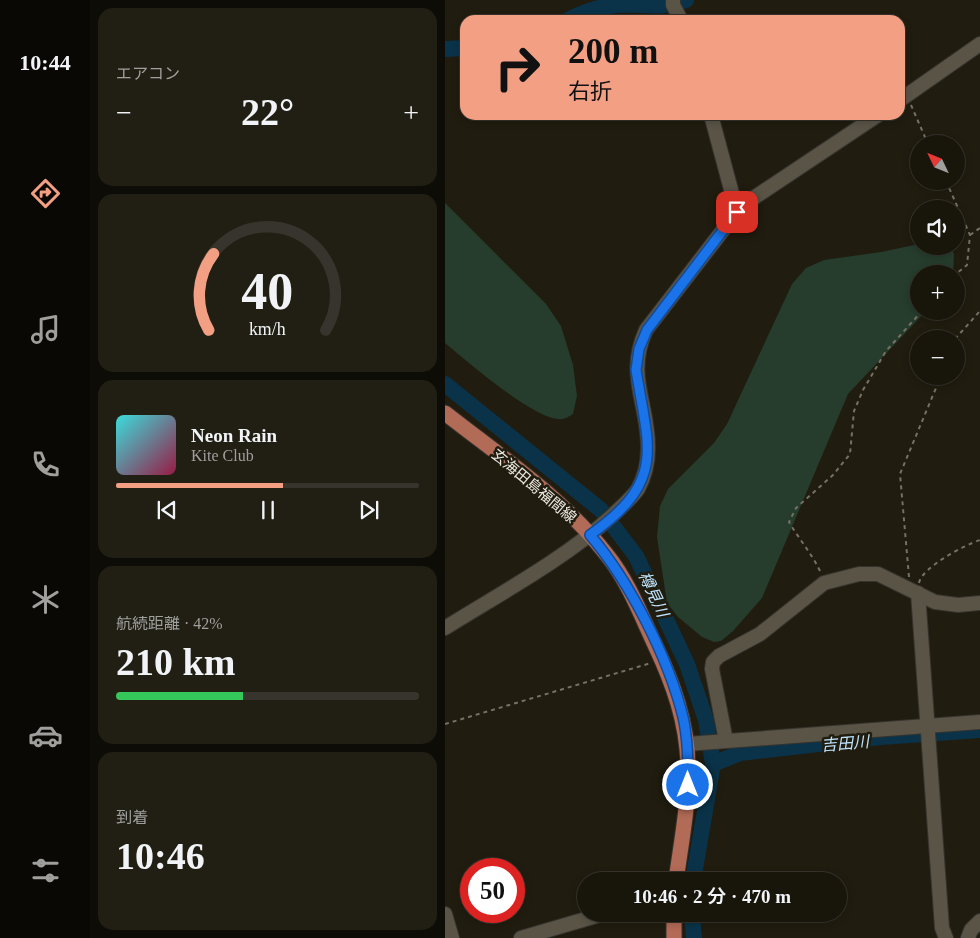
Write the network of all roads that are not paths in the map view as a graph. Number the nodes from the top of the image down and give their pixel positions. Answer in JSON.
{"nodes":[{"id":1,"x":673,"y":0,"type":"edge"},
{"id":2,"x":678,"y":15,"type":"edge"},
{"id":3,"x":980,"y":44,"type":"edge"},
{"id":4,"x":905,"y":97,"type":"edge"},
{"id":5,"x":712,"y":120,"type":"edge"},
{"id":6,"x":870,"y":120,"type":"edge"},
{"id":7,"x":737,"y":212,"type":"junction"},
{"id":8,"x":445,"y":413,"type":"edge"},
{"id":9,"x":592,"y":533,"type":"junction"},
{"id":10,"x":918,"y":593,"type":"junction"},
{"id":11,"x":980,"y":603,"type":"edge"},
{"id":12,"x":445,"y":628,"type":"edge"},
{"id":13,"x":980,"y":722,"type":"edge"},
{"id":14,"x":927,"y":726,"type":"junction"},
{"id":15,"x":723,"y":741,"type":"junction"},
{"id":16,"x":690,"y":744,"type":"junction"},
{"id":17,"x":677,"y":872,"type":"edge"},
{"id":18,"x":445,"y":914,"type":"edge"},
{"id":19,"x":980,"y":921,"type":"edge"},
{"id":20,"x":577,"y":922,"type":"edge"},
{"id":21,"x":674,"y":922,"type":"edge"},
{"id":22,"x":452,"y":938,"type":"edge"},
{"id":23,"x":521,"y":938,"type":"edge"},
{"id":24,"x":674,"y":938,"type":"edge"},
{"id":25,"x":946,"y":938,"type":"edge"},
{"id":26,"x":968,"y":938,"type":"edge"}],
"edges":[{"from":1,"to":2,"type":"street"},
{"from":3,"to":4,"type":"street"},
{"from":5,"to":7,"type":"street"},
{"from":6,"to":7,"type":"street"},
{"from":7,"to":9,"type":"street"},
{"from":8,"to":9,"type":"main road","name":"玄海田島福間線"},
{"from":9,"to":12,"type":"street"},
{"from":9,"to":16,"type":"main road","name":"玄海田島福間線"},
{"from":10,"to":11,"type":"street"},
{"from":10,"to":14,"type":"street"},
{"from":10,"to":15,"type":"street"},
{"from":13,"to":14,"type":"street"},
{"from":14,"to":15,"type":"street"},
{"from":14,"to":25,"type":"street"},
{"from":15,"to":16,"type":"street"},
{"from":16,"to":17,"type":"main road","name":"玄海田島福間線"},
{"from":18,"to":22,"type":"street"},
{"from":19,"to":26,"type":"street"},
{"from":20,"to":23,"type":"street"},
{"from":21,"to":24,"type":"main road"}]}
